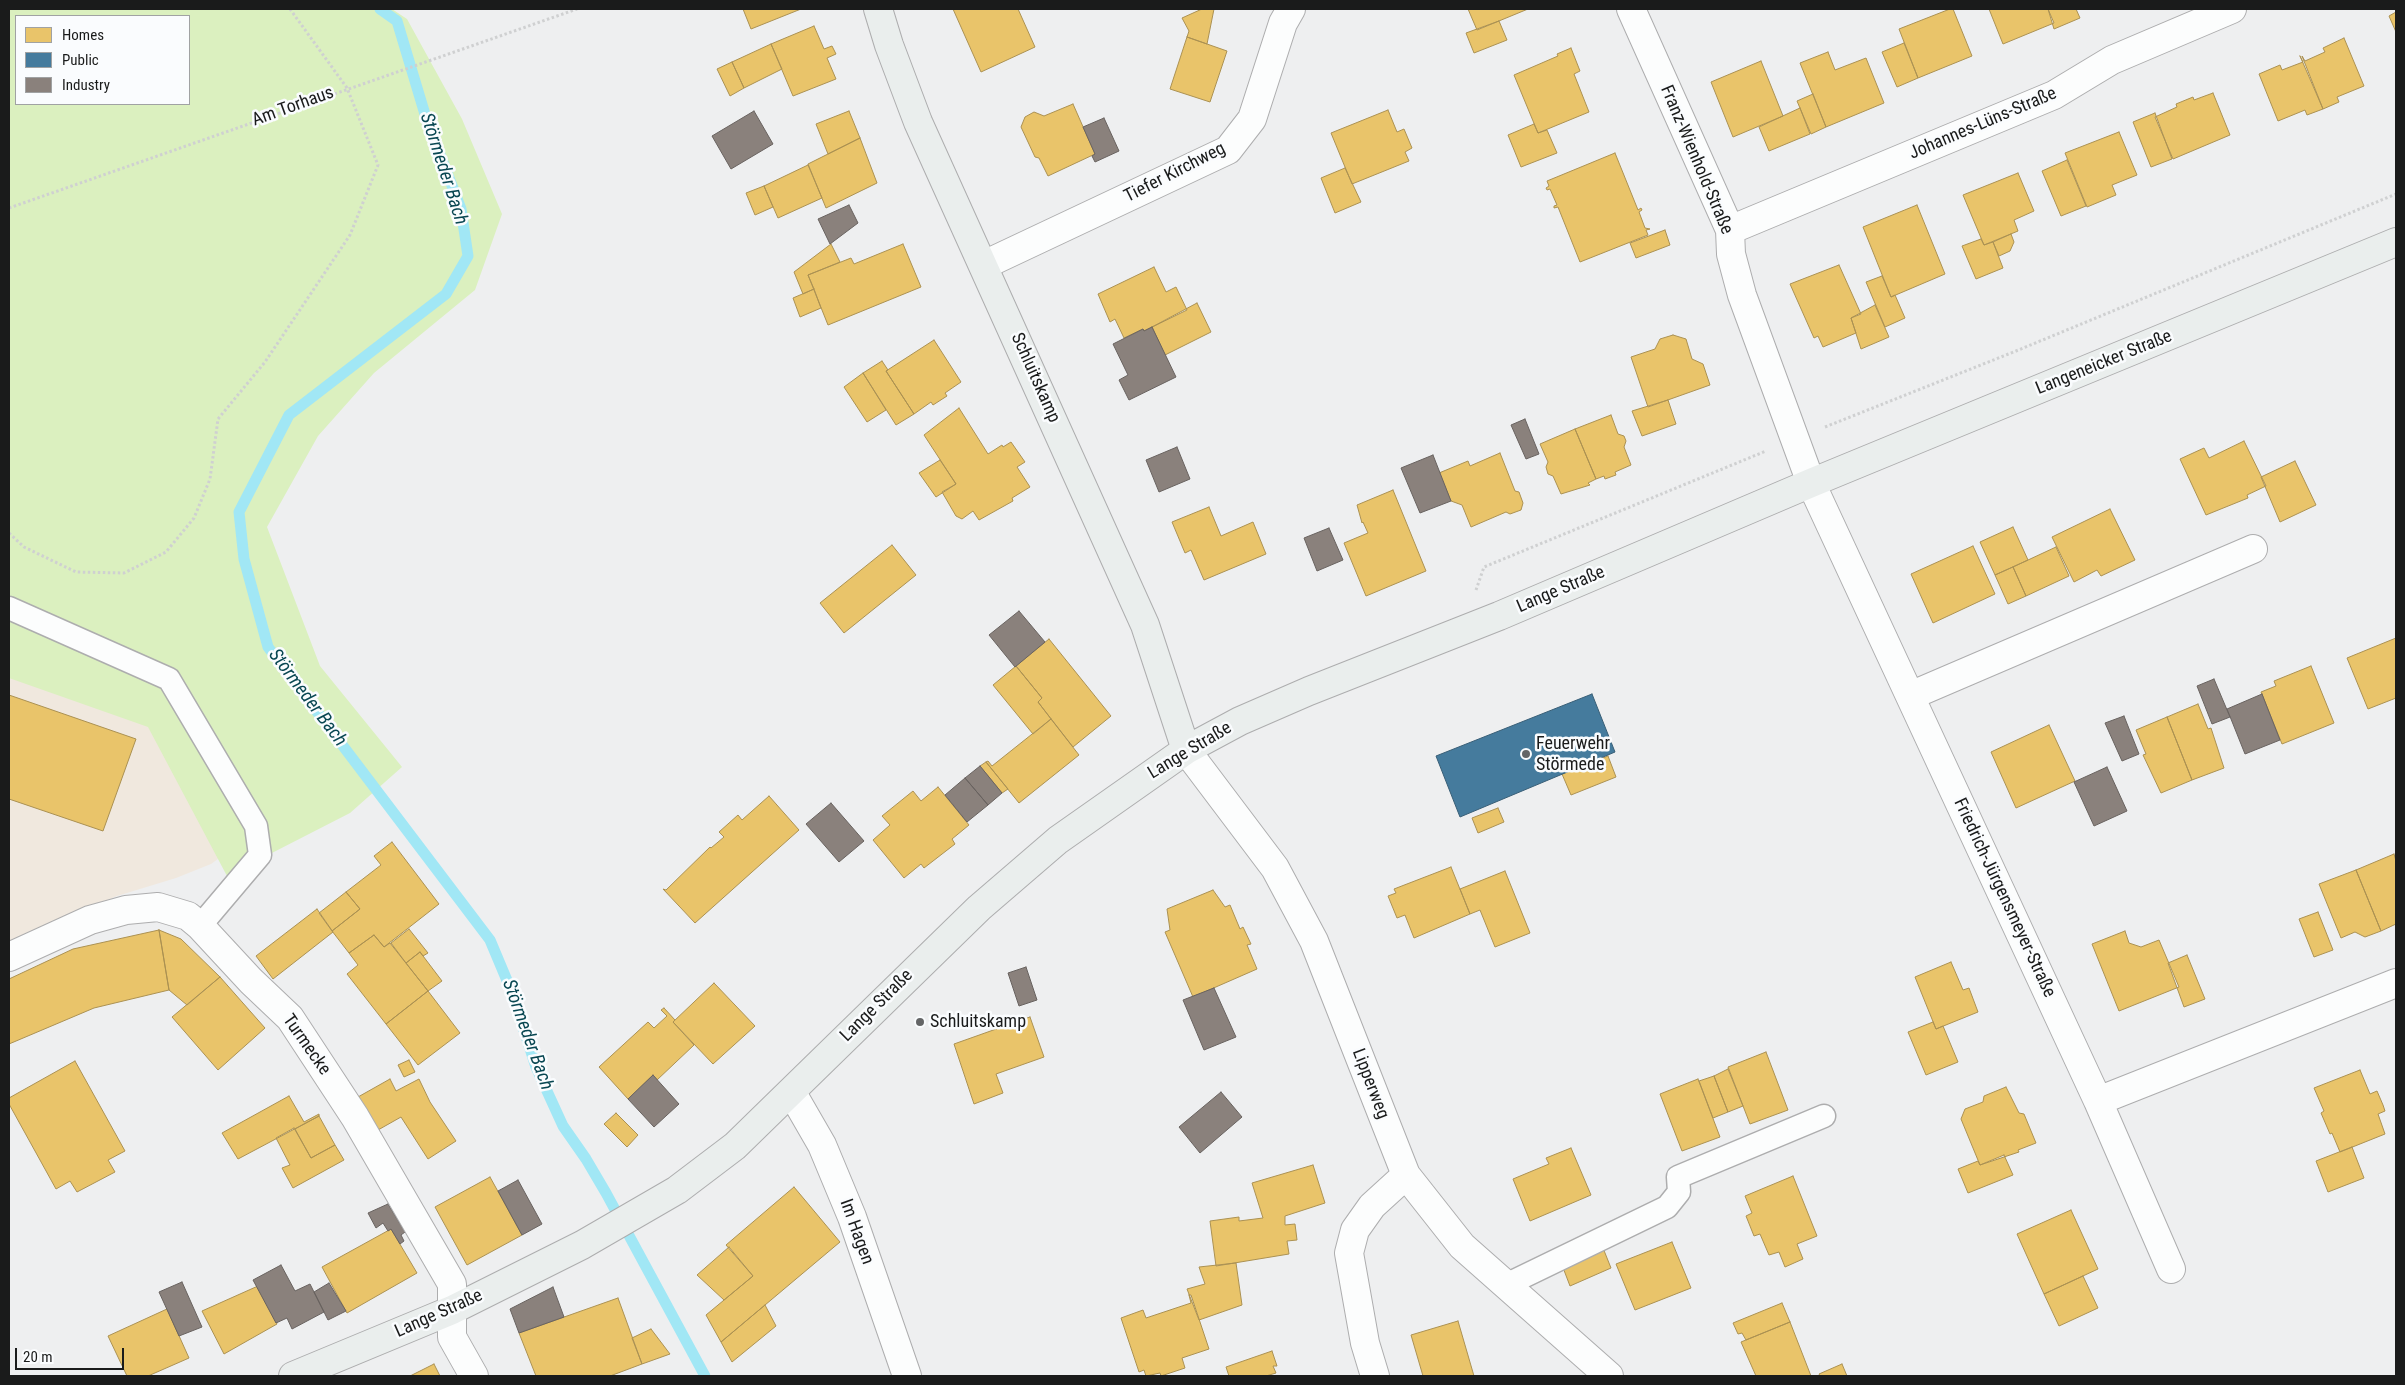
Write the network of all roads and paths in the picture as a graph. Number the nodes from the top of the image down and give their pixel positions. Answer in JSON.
{"nodes":[{"id":1,"x":290,"y":9,"type":"edge"},
{"id":2,"x":578,"y":9,"type":"edge"},
{"id":3,"x":878,"y":9,"type":"edge"},
{"id":4,"x":1291,"y":9,"type":"edge"},
{"id":5,"x":1631,"y":9,"type":"edge"},
{"id":6,"x":2232,"y":9,"type":"edge"},
{"id":7,"x":347,"y":88,"type":"junction"},
{"id":8,"x":2396,"y":194,"type":"edge"},
{"id":9,"x":9,"y":208,"type":"edge"},
{"id":10,"x":1730,"y":230,"type":"junction"},
{"id":11,"x":2396,"y":242,"type":"edge"},
{"id":12,"x":984,"y":265,"type":"junction"},
{"id":13,"x":1795,"y":439,"type":"junction"},
{"id":14,"x":1811,"y":483,"type":"junction"},
{"id":15,"x":9,"y":533,"type":"edge"},
{"id":16,"x":2253,"y":550,"type":"dead end"},
{"id":17,"x":9,"y":608,"type":"edge"},
{"id":18,"x":1460,"y":632,"type":"junction"},
{"id":19,"x":1910,"y":696,"type":"junction"},
{"id":20,"x":1186,"y":750,"type":"junction"},
{"id":21,"x":200,"y":926,"type":"junction"},
{"id":22,"x":9,"y":957,"type":"edge"},
{"id":23,"x":2396,"y":983,"type":"edge"},
{"id":24,"x":792,"y":1093,"type":"junction"},
{"id":25,"x":2098,"y":1101,"type":"junction"},
{"id":26,"x":1824,"y":1116,"type":"dead end"},
{"id":27,"x":1406,"y":1175,"type":"junction"},
{"id":28,"x":2171,"y":1269,"type":"dead end"},
{"id":29,"x":1506,"y":1285,"type":"junction"},
{"id":30,"x":452,"y":1310,"type":"junction"},
{"id":31,"x":292,"y":1376,"type":"edge"},
{"id":32,"x":474,"y":1376,"type":"edge"},
{"id":33,"x":907,"y":1376,"type":"edge"},
{"id":34,"x":1375,"y":1376,"type":"edge"},
{"id":35,"x":1609,"y":1376,"type":"edge"}],
"edges":[{"from":1,"to":7,"type":"path"},
{"from":2,"to":7,"type":"path","name":"Am Torhaus"},
{"from":3,"to":12,"type":"main road","name":"Schluitskamp"},
{"from":4,"to":12,"type":"street","name":"Tiefer Kirchweg"},
{"from":5,"to":10,"type":"street","name":"Franz-Wienhold-Straße"},
{"from":6,"to":10,"type":"street","name":"Johannes-Lüns-Straße"},
{"from":7,"to":9,"type":"path","name":"Am Torhaus"},
{"from":7,"to":15,"type":"path"},
{"from":8,"to":13,"type":"path"},
{"from":10,"to":13,"type":"street","name":"Franz-Wienhold-Straße"},
{"from":11,"to":14,"type":"main road","name":"Langeneicker Straße"},
{"from":12,"to":20,"type":"main road","name":"Schluitskamp"},
{"from":13,"to":14,"type":"street","name":"Franz-Wienhold-Straße"},
{"from":13,"to":18,"type":"path"},
{"from":14,"to":18,"type":"main road","name":"Lange Straße"},
{"from":14,"to":19,"type":"street","name":"Friedrich-Jürgensmeyer-Straße"},
{"from":16,"to":19,"type":"street"},
{"from":17,"to":21,"type":"lane"},
{"from":18,"to":20,"type":"main road","name":"Lange Straße"},
{"from":19,"to":25,"type":"street","name":"Friedrich-Jürgensmeyer-Straße"},
{"from":20,"to":24,"type":"main road","name":"Lange Straße"},
{"from":20,"to":27,"type":"street","name":"Lipperweg"},
{"from":21,"to":22,"type":"street","name":"Turmecke"},
{"from":21,"to":30,"type":"street","name":"Turmecke"},
{"from":23,"to":25,"type":"street"},
{"from":24,"to":30,"type":"main road","name":"Lange Straße"},
{"from":24,"to":33,"type":"street","name":"Im Hagen"},
{"from":25,"to":28,"type":"street","name":"Friedrich-Jürgensmeyer-Straße"},
{"from":26,"to":29,"type":"lane"},
{"from":27,"to":29,"type":"street","name":"Lipperweg"},
{"from":27,"to":34,"type":"street"},
{"from":29,"to":35,"type":"street","name":"Lipperweg"},
{"from":30,"to":31,"type":"main road","name":"Lange Straße"},
{"from":30,"to":32,"type":"street","name":"Turmecke"}]}
